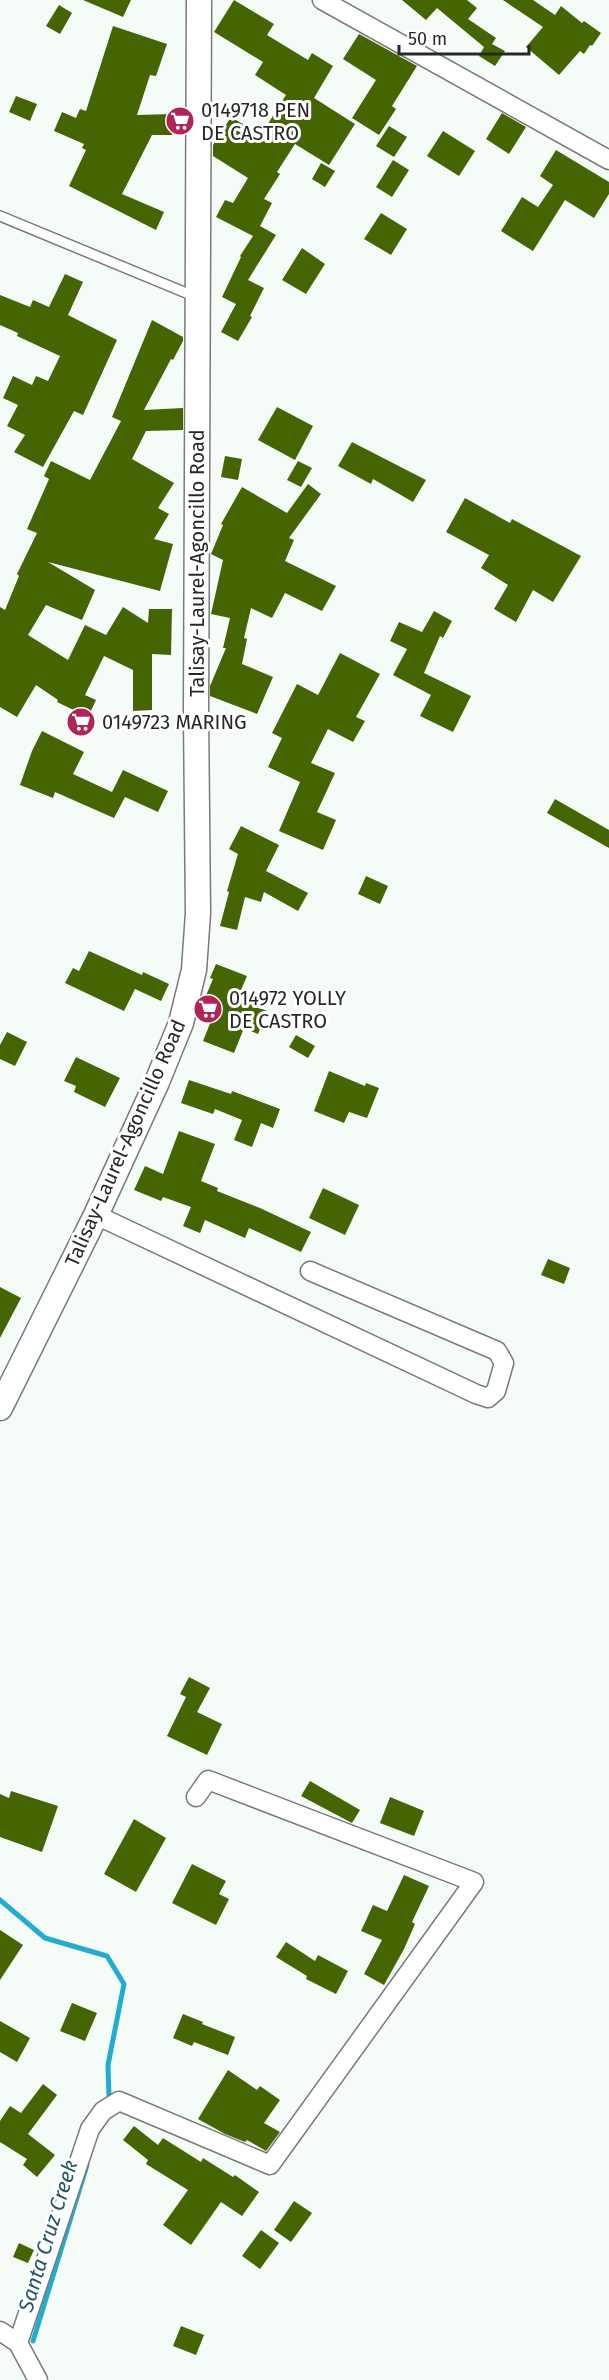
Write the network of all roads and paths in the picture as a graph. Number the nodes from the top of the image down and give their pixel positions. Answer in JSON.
{"nodes":[{"id":1,"x":199,"y":0,"type":"edge"},
{"id":2,"x":322,"y":0,"type":"edge"},
{"id":3,"x":609,"y":160,"type":"edge"},
{"id":4,"x":0,"y":216,"type":"edge"},
{"id":5,"x":198,"y":298,"type":"junction"},
{"id":6,"x":96,"y":1215,"type":"junction"},
{"id":7,"x":310,"y":1271,"type":"dead end"},
{"id":8,"x":0,"y":1408,"type":"edge"},
{"id":9,"x":196,"y":1797,"type":"dead end"},
{"id":10,"x":0,"y":2331,"type":"edge"},
{"id":11,"x":18,"y":2343,"type":"junction"},
{"id":12,"x":38,"y":2380,"type":"edge"}],
"edges":[{"from":1,"to":5,"type":"main road","name":"Talisay-Laurel-Agoncillo Road"},
{"from":2,"to":3,"type":"street"},
{"from":4,"to":5,"type":"lane"},
{"from":5,"to":6,"type":"main road","name":"Talisay-Laurel-Agoncillo Road"},
{"from":6,"to":7,"type":"street"},
{"from":6,"to":8,"type":"main road","name":"Talisay-Laurel-Agoncillo Road"},
{"from":9,"to":11,"type":"street"},
{"from":10,"to":11,"type":"street"},
{"from":11,"to":12,"type":"street"}]}
